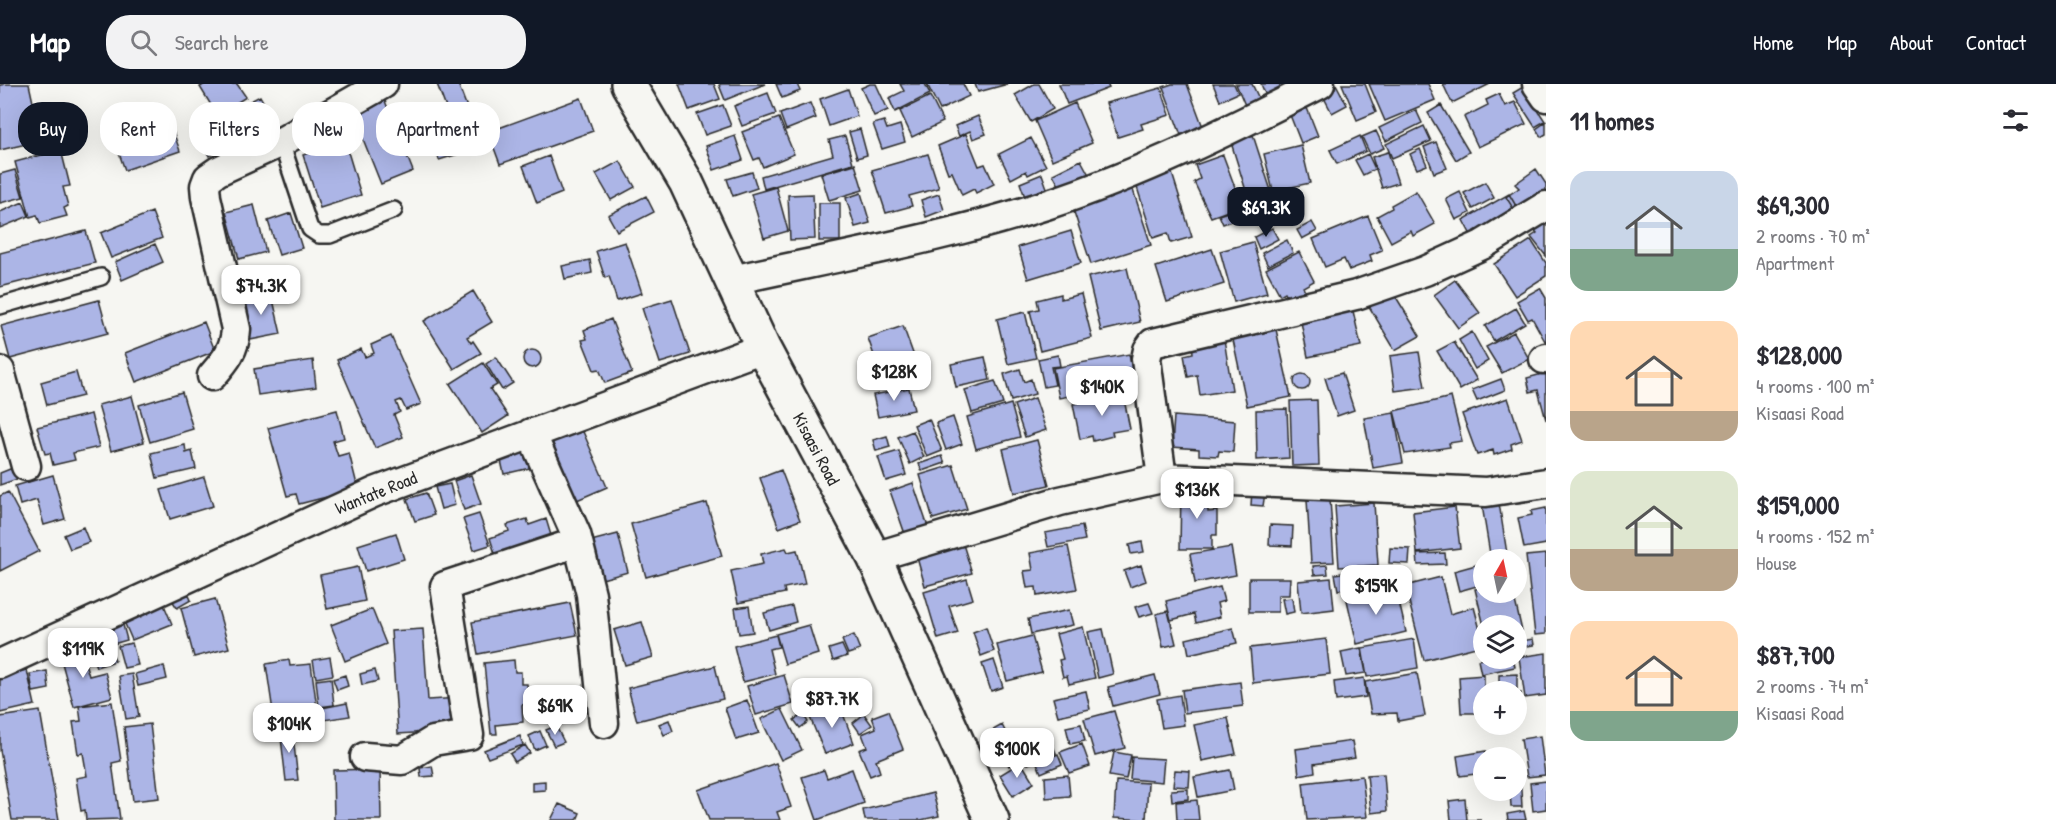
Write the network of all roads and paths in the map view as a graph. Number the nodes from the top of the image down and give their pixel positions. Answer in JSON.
{"nodes":[{"id":1,"x":383,"y":84,"type":"edge"},
{"id":2,"x":628,"y":84,"type":"edge"},
{"id":3,"x":1320,"y":84,"type":"edge"},
{"id":4,"x":1537,"y":84,"type":"edge"},
{"id":5,"x":1546,"y":98,"type":"edge"},
{"id":6,"x":281,"y":142,"type":"junction"},
{"id":7,"x":1546,"y":206,"type":"edge"},
{"id":8,"x":394,"y":210,"type":"dead end"},
{"id":9,"x":101,"y":277,"type":"dead end"},
{"id":10,"x":732,"y":280,"type":"junction"},
{"id":11,"x":0,"y":306,"type":"edge"},
{"id":12,"x":763,"y":348,"type":"junction"},
{"id":13,"x":0,"y":371,"type":"edge"},
{"id":14,"x":212,"y":376,"type":"dead end"},
{"id":15,"x":531,"y":433,"type":"junction"},
{"id":16,"x":26,"y":466,"type":"dead end"},
{"id":17,"x":1161,"y":478,"type":"junction"},
{"id":18,"x":1546,"y":483,"type":"edge"},
{"id":19,"x":578,"y":542,"type":"junction"},
{"id":20,"x":874,"y":557,"type":"junction"},
{"id":21,"x":0,"y":664,"type":"edge"},
{"id":22,"x":604,"y":723,"type":"dead end"},
{"id":23,"x":365,"y":757,"type":"dead end"},
{"id":24,"x":992,"y":820,"type":"edge"}],
"edges":[{"from":1,"to":6,"type":"street"},
{"from":2,"to":10,"type":"main road","name":"Kisaasi Road"},
{"from":3,"to":10,"type":"street"},
{"from":4,"to":5,"type":"street"},
{"from":6,"to":8,"type":"lane"},
{"from":6,"to":14,"type":"street"},
{"from":7,"to":17,"type":"street"},
{"from":9,"to":11,"type":"lane"},
{"from":10,"to":12,"type":"main road","name":"Kisaasi Road"},
{"from":12,"to":15,"type":"street","name":"Wantate Road"},
{"from":12,"to":20,"type":"main road","name":"Kisaasi Road"},
{"from":13,"to":16,"type":"street"},
{"from":15,"to":19,"type":"street"},
{"from":15,"to":21,"type":"street","name":"Wantate Road"},
{"from":17,"to":18,"type":"street"},
{"from":17,"to":20,"type":"street"},
{"from":19,"to":22,"type":"street"},
{"from":19,"to":23,"type":"street"},
{"from":20,"to":24,"type":"main road","name":"Kisaasi Road"}]}
